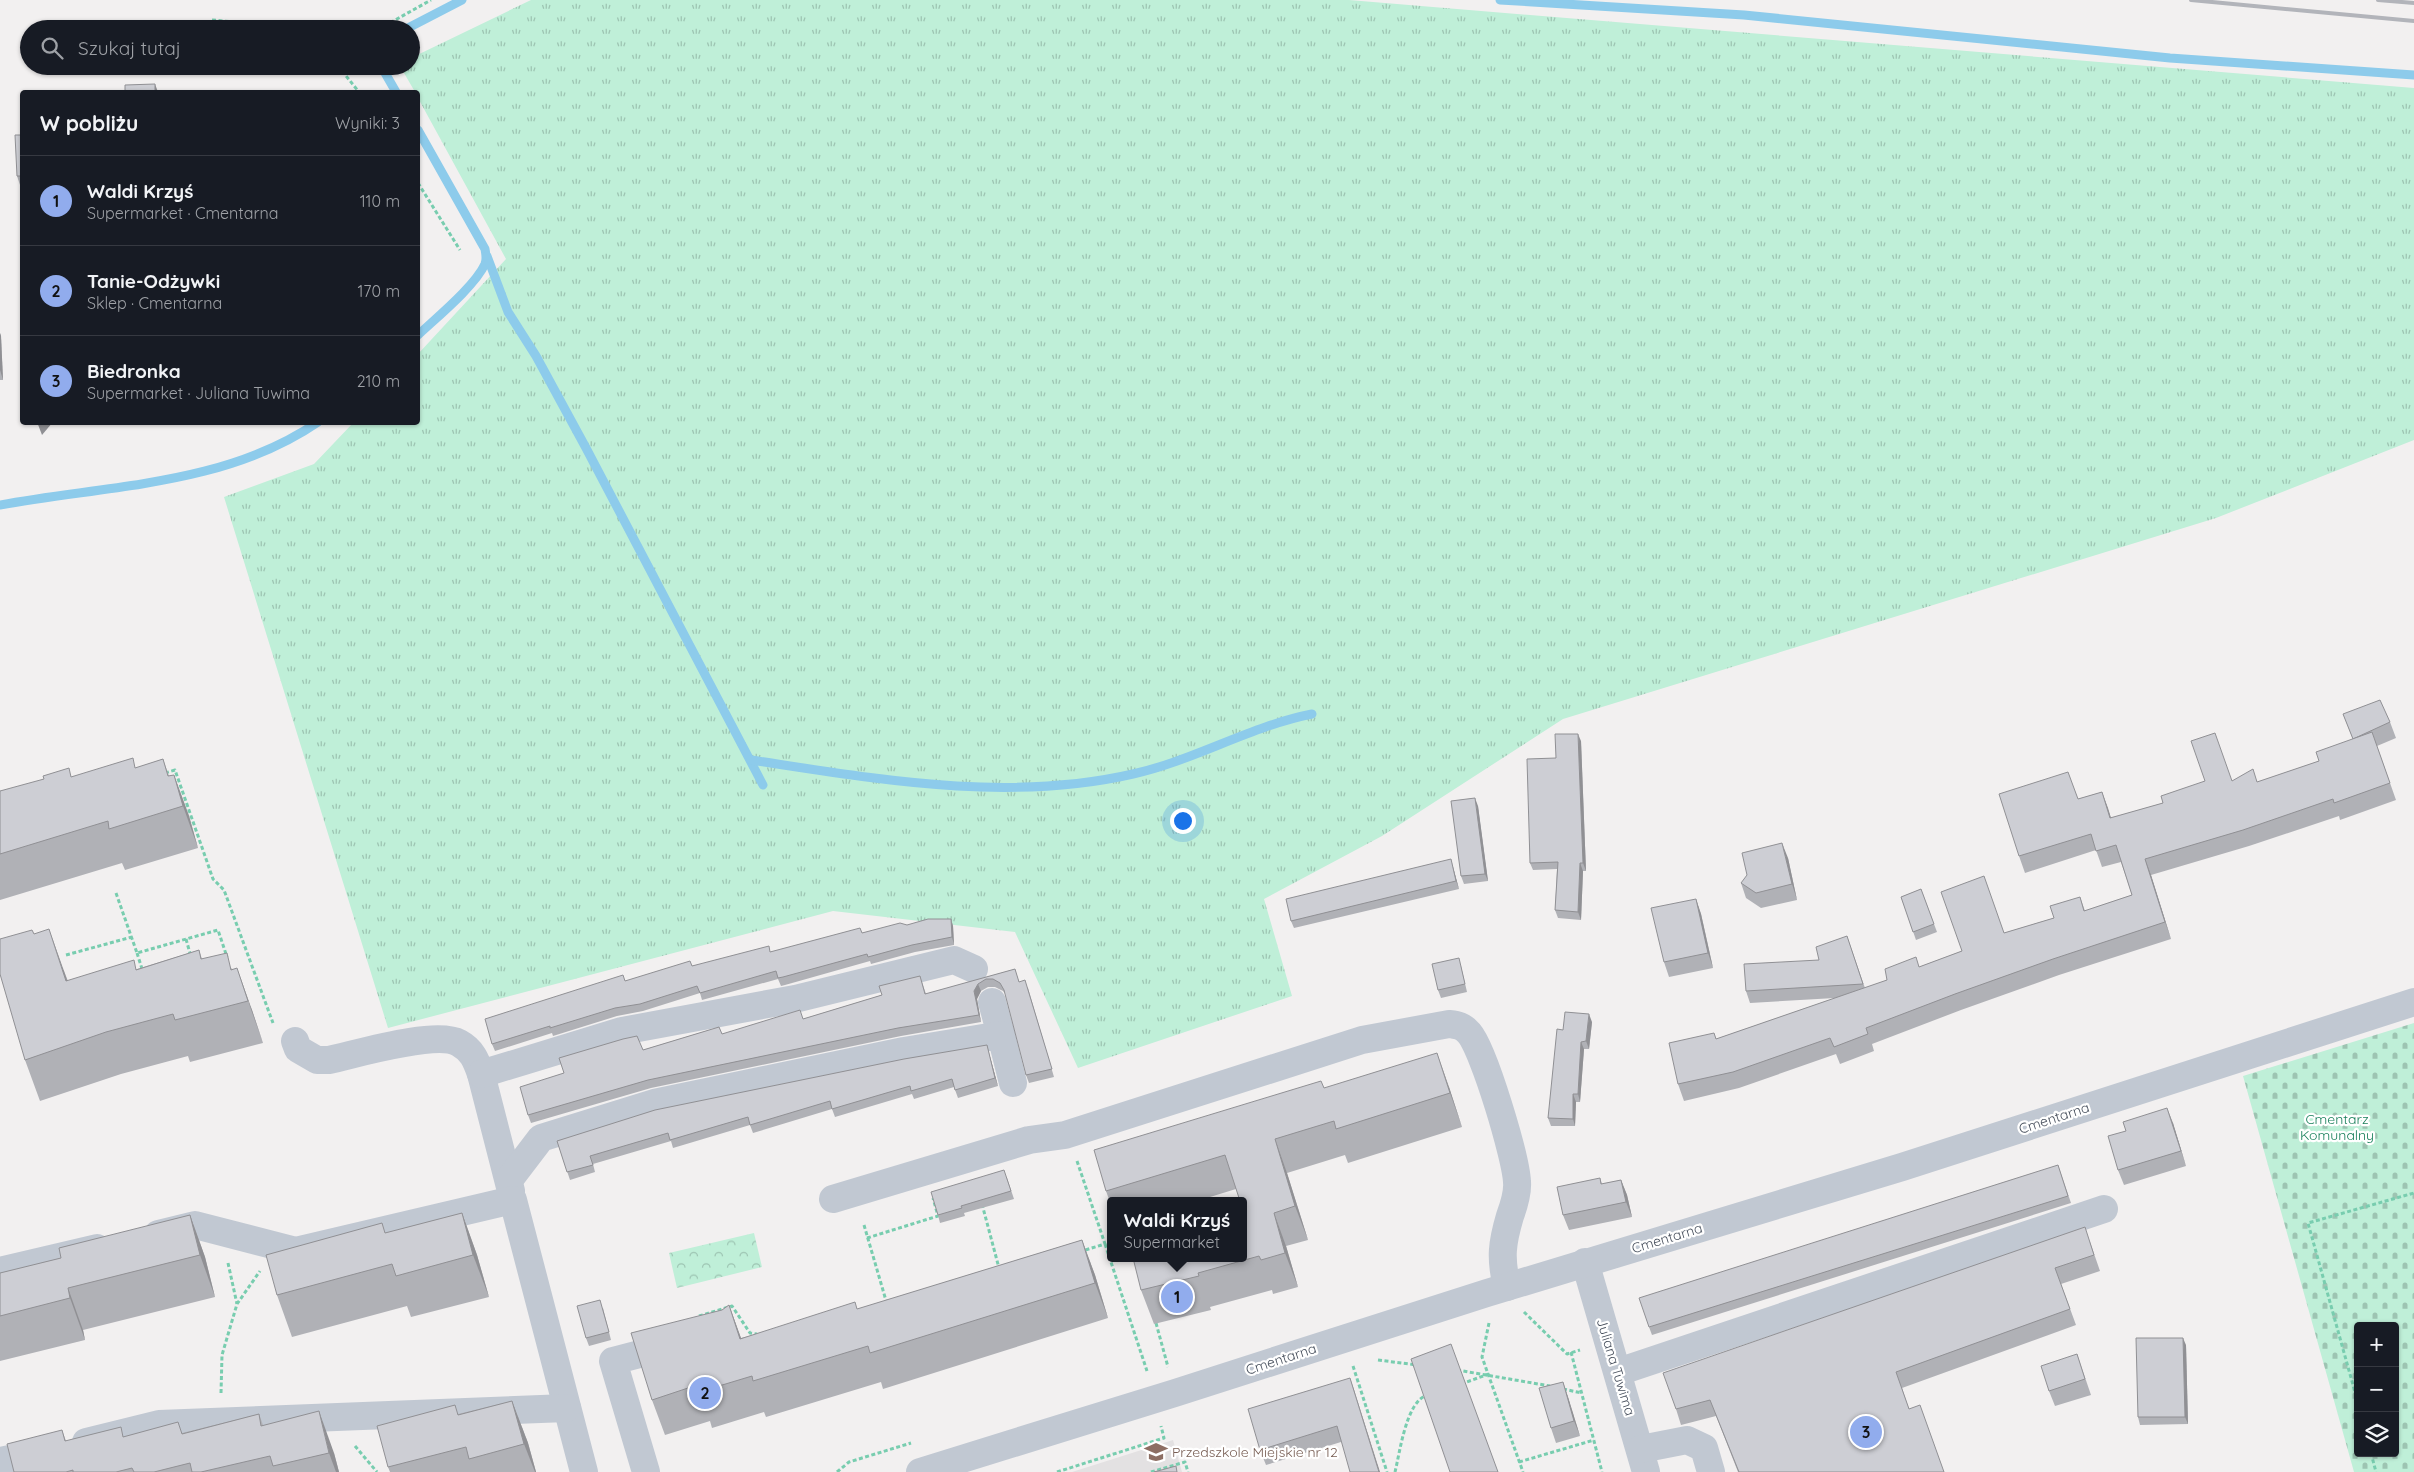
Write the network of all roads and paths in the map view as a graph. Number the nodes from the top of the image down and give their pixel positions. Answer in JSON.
{"nodes":[{"id":1,"x":430,"y":0,"type":"edge"},
{"id":2,"x":395,"y":20,"type":"edge"},
{"id":3,"x":345,"y":75,"type":"edge"},
{"id":4,"x":357,"y":90,"type":"edge"},
{"id":5,"x":420,"y":186,"type":"edge"},
{"id":6,"x":460,"y":250,"type":"dead end"},
{"id":7,"x":159,"y":775,"type":"edge"},
{"id":8,"x":116,"y":893,"type":"dead end"},
{"id":9,"x":132,"y":936,"type":"junction"},
{"id":10,"x":186,"y":940,"type":"junction"},
{"id":11,"x":137,"y":953,"type":"junction"},
{"id":12,"x":66,"y":955,"type":"dead end"},
{"id":13,"x":194,"y":965,"type":"edge"},
{"id":14,"x":230,"y":966,"type":"edge"},
{"id":15,"x":974,"y":969,"type":"dead end"},
{"id":16,"x":145,"y":979,"type":"edge"},
{"id":17,"x":992,"y":1002,"type":"dead end"},
{"id":18,"x":2414,"y":1002,"type":"edge"},
{"id":19,"x":285,"y":1034,"type":"joint"},
{"id":20,"x":1001,"y":1035,"type":"junction"},
{"id":21,"x":481,"y":1074,"type":"junction"},
{"id":22,"x":1013,"y":1083,"type":"dead end"},
{"id":23,"x":1074,"y":1153,"type":"dead end"},
{"id":24,"x":511,"y":1190,"type":"junction"},
{"id":25,"x":940,"y":1193,"type":"edge"},
{"id":26,"x":2414,"y":1193,"type":"edge"},
{"id":27,"x":832,"y":1200,"type":"dead end"},
{"id":28,"x":981,"y":1201,"type":"edge"},
{"id":29,"x":2104,"y":1209,"type":"dead end"},
{"id":30,"x":864,"y":1225,"type":"dead end"},
{"id":31,"x":867,"y":1238,"type":"junction"},
{"id":32,"x":1105,"y":1244,"type":"junction"},
{"id":33,"x":1107,"y":1250,"type":"edge"},
{"id":34,"x":1076,"y":1253,"type":"edge"},
{"id":35,"x":228,"y":1262,"type":"dead end"},
{"id":36,"x":1111,"y":1262,"type":"edge"},
{"id":37,"x":1585,"y":1262,"type":"junction"},
{"id":38,"x":264,"y":1264,"type":"dead end"},
{"id":39,"x":0,"y":1271,"type":"edge"},
{"id":40,"x":1001,"y":1276,"type":"edge"},
{"id":41,"x":1507,"y":1287,"type":"junction"},
{"id":42,"x":237,"y":1304,"type":"junction"},
{"id":43,"x":881,"y":1308,"type":"edge"},
{"id":44,"x":1490,"y":1321,"type":"dead end"},
{"id":45,"x":1156,"y":1323,"type":"dead end"},
{"id":46,"x":695,"y":1328,"type":"joint"},
{"id":47,"x":765,"y":1336,"type":"edge"},
{"id":48,"x":1571,"y":1352,"type":"dead end"},
{"id":49,"x":1369,"y":1358,"type":"dead end"},
{"id":50,"x":1353,"y":1365,"type":"dead end"},
{"id":51,"x":1424,"y":1366,"type":"edge"},
{"id":52,"x":1452,"y":1369,"type":"edge"},
{"id":53,"x":1618,"y":1372,"type":"junction"},
{"id":54,"x":1148,"y":1374,"type":"dead end"},
{"id":55,"x":1170,"y":1374,"type":"dead end"},
{"id":56,"x":1489,"y":1374,"type":"junction"},
{"id":57,"x":1456,"y":1386,"type":"edge"},
{"id":58,"x":2354,"y":1389,"type":"edge"},
{"id":59,"x":1582,"y":1393,"type":"junction"},
{"id":60,"x":1430,"y":1394,"type":"edge"},
{"id":61,"x":221,"y":1397,"type":"dead end"},
{"id":62,"x":567,"y":1408,"type":"junction"},
{"id":63,"x":1594,"y":1440,"type":"junction"},
{"id":64,"x":2372,"y":1457,"type":"edge"},
{"id":65,"x":1643,"y":1460,"type":"edge"},
{"id":66,"x":0,"y":1461,"type":"edge"},
{"id":67,"x":1519,"y":1462,"type":"junction"},
{"id":68,"x":931,"y":1470,"type":"edge"},
{"id":69,"x":1,"y":1472,"type":"edge"},
{"id":70,"x":584,"y":1472,"type":"edge"},
{"id":71,"x":646,"y":1472,"type":"edge"},
{"id":72,"x":1151,"y":1472,"type":"edge"},
{"id":73,"x":1188,"y":1472,"type":"edge"},
{"id":74,"x":1387,"y":1472,"type":"edge"},
{"id":75,"x":1395,"y":1472,"type":"edge"},
{"id":76,"x":1523,"y":1472,"type":"edge"},
{"id":77,"x":1602,"y":1472,"type":"edge"},
{"id":78,"x":1711,"y":1472,"type":"edge"},
{"id":79,"x":2376,"y":1472,"type":"edge"}],
"edges":[{"from":1,"to":2,"type":"path"},
{"from":3,"to":4,"type":"path"},
{"from":5,"to":6,"type":"path"},
{"from":7,"to":19,"type":"path"},
{"from":8,"to":9,"type":"path"},
{"from":9,"to":11,"type":"path"},
{"from":9,"to":12,"type":"path"},
{"from":10,"to":11,"type":"path"},
{"from":10,"to":13,"type":"path"},
{"from":10,"to":14,"type":"path"},
{"from":11,"to":16,"type":"path"},
{"from":15,"to":21,"type":"street"},
{"from":17,"to":20,"type":"street"},
{"from":18,"to":37,"type":"street","name":"Cmentarna"},
{"from":19,"to":21,"type":"street"},
{"from":20,"to":22,"type":"street"},
{"from":20,"to":24,"type":"street"},
{"from":21,"to":24,"type":"street"},
{"from":23,"to":32,"type":"path"},
{"from":24,"to":39,"type":"street"},
{"from":24,"to":62,"type":"street"},
{"from":25,"to":31,"type":"path"},
{"from":26,"to":58,"type":"path"},
{"from":27,"to":41,"type":"street"},
{"from":28,"to":40,"type":"path"},
{"from":29,"to":53,"type":"street"},
{"from":30,"to":31,"type":"path"},
{"from":31,"to":43,"type":"path"},
{"from":32,"to":33,"type":"path"},
{"from":32,"to":34,"type":"path"},
{"from":35,"to":42,"type":"path"},
{"from":36,"to":54,"type":"path"},
{"from":37,"to":41,"type":"street","name":"Cmentarna"},
{"from":37,"to":53,"type":"street","name":"Juliana Tuwima"},
{"from":38,"to":42,"type":"path"},
{"from":41,"to":68,"type":"street","name":"Cmentarna"},
{"from":42,"to":61,"type":"path"},
{"from":44,"to":56,"type":"path"},
{"from":45,"to":55,"type":"path"},
{"from":46,"to":47,"type":"path"},
{"from":46,"to":71,"type":"street"},
{"from":48,"to":59,"type":"path"},
{"from":49,"to":51,"type":"path"},
{"from":50,"to":74,"type":"path"},
{"from":52,"to":56,"type":"path"},
{"from":53,"to":65,"type":"street","name":"Juliana Tuwima"},
{"from":56,"to":57,"type":"path"},
{"from":56,"to":59,"type":"path"},
{"from":56,"to":67,"type":"path"},
{"from":59,"to":63,"type":"path"},
{"from":60,"to":75,"type":"path"},
{"from":62,"to":66,"type":"street"},
{"from":62,"to":70,"type":"street"},
{"from":63,"to":67,"type":"path"},
{"from":63,"to":77,"type":"path"},
{"from":64,"to":79,"type":"path"},
{"from":65,"to":78,"type":"street"},
{"from":66,"to":69,"type":"street"},
{"from":67,"to":76,"type":"path"},
{"from":72,"to":73,"type":"path"}]}
